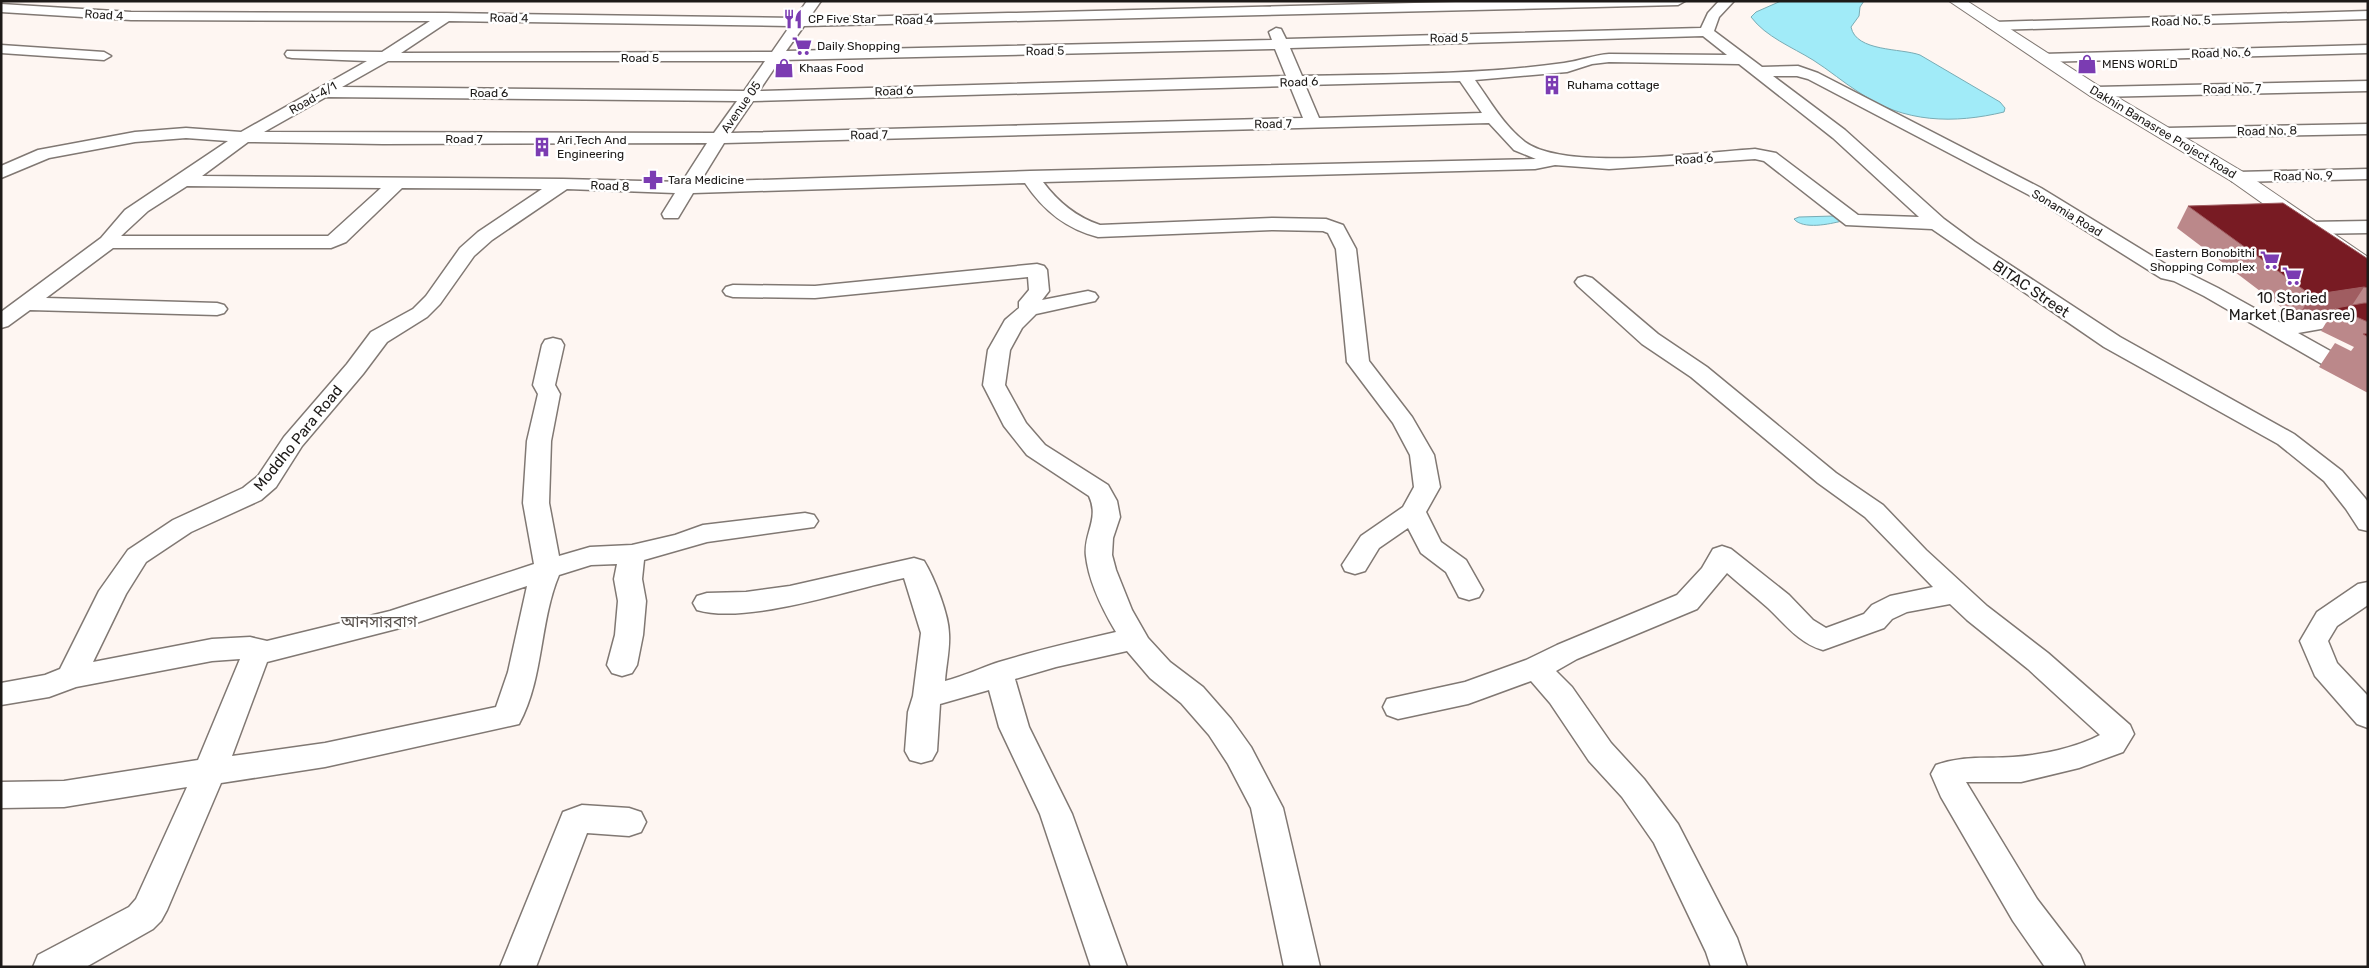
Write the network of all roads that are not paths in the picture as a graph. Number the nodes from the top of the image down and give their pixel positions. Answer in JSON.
{"nodes":[{"id":1,"x":163,"y":1,"type":"edge"},
{"id":2,"x":814,"y":1,"type":"edge"},
{"id":3,"x":1678,"y":1,"type":"edge"},
{"id":4,"x":1726,"y":1,"type":"edge"},
{"id":5,"x":1956,"y":1,"type":"edge"},
{"id":6,"x":1636,"y":2,"type":"edge"},
{"id":7,"x":1267,"y":6,"type":"edge"},
{"id":8,"x":1,"y":8,"type":"edge"},
{"id":9,"x":2368,"y":15,"type":"edge"},
{"id":10,"x":131,"y":16,"type":"junction"},
{"id":11,"x":446,"y":17,"type":"junction"},
{"id":12,"x":800,"y":22,"type":"junction"},
{"id":13,"x":1994,"y":26,"type":"junction"},
{"id":14,"x":1706,"y":32,"type":"junction"},
{"id":15,"x":1282,"y":46,"type":"junction"},
{"id":16,"x":2368,"y":48,"type":"edge"},
{"id":17,"x":1,"y":49,"type":"edge"},
{"id":18,"x":292,"y":54,"type":"dead end"},
{"id":19,"x":104,"y":56,"type":"dead end"},
{"id":20,"x":777,"y":56,"type":"junction"},
{"id":21,"x":383,"y":58,"type":"junction"},
{"id":22,"x":2043,"y":58,"type":"junction"},
{"id":23,"x":1750,"y":66,"type":"junction"},
{"id":24,"x":1465,"y":76,"type":"junction"},
{"id":25,"x":1297,"y":82,"type":"junction"},
{"id":26,"x":2368,"y":86,"type":"edge"},
{"id":27,"x":323,"y":92,"type":"junction"},
{"id":28,"x":2096,"y":92,"type":"junction"},
{"id":29,"x":748,"y":96,"type":"junction"},
{"id":30,"x":1493,"y":118,"type":"junction"},
{"id":31,"x":1313,"y":123,"type":"junction"},
{"id":32,"x":2368,"y":129,"type":"edge"},
{"id":33,"x":2166,"y":133,"type":"junction"},
{"id":34,"x":244,"y":137,"type":"junction"},
{"id":35,"x":719,"y":138,"type":"junction"},
{"id":36,"x":1555,"y":160,"type":"junction"},
{"id":37,"x":1,"y":173,"type":"edge"},
{"id":38,"x":2368,"y":174,"type":"edge"},
{"id":39,"x":1030,"y":176,"type":"junction"},
{"id":40,"x":2238,"y":177,"type":"junction"},
{"id":41,"x":187,"y":182,"type":"junction"},
{"id":42,"x":398,"y":183,"type":"junction"},
{"id":43,"x":562,"y":184,"type":"junction"},
{"id":44,"x":688,"y":188,"type":"junction"},
{"id":45,"x":671,"y":214,"type":"dead end"},
{"id":46,"x":1938,"y":223,"type":"junction"},
{"id":47,"x":2368,"y":226,"type":"edge"},
{"id":48,"x":2309,"y":228,"type":"junction"},
{"id":49,"x":108,"y":242,"type":"junction"},
{"id":50,"x":2368,"y":267,"type":"edge"},
{"id":51,"x":1585,"y":282,"type":"dead end"},
{"id":52,"x":733,"y":291,"type":"dead end"},
{"id":53,"x":1088,"y":297,"type":"dead end"},
{"id":54,"x":26,"y":304,"type":"junction"},
{"id":55,"x":217,"y":309,"type":"dead end"},
{"id":56,"x":1029,"y":309,"type":"junction"},
{"id":57,"x":2368,"y":321,"type":"edge"},
{"id":58,"x":1,"y":322,"type":"edge"},
{"id":59,"x":2276,"y":330,"type":"junction"},
{"id":60,"x":553,"y":345,"type":"dead end"},
{"id":61,"x":2368,"y":382,"type":"edge"},
{"id":62,"x":1413,"y":512,"type":"junction"},
{"id":63,"x":805,"y":521,"type":"dead end"},
{"id":64,"x":2368,"y":523,"type":"edge"},
{"id":65,"x":632,"y":554,"type":"junction"},
{"id":66,"x":1355,"y":565,"type":"dead end"},
{"id":67,"x":548,"y":569,"type":"junction"},
{"id":68,"x":1469,"y":590,"type":"dead end"},
{"id":69,"x":2368,"y":591,"type":"edge"},
{"id":70,"x":1956,"y":593,"type":"junction"},
{"id":71,"x":707,"y":603,"type":"dead end"},
{"id":72,"x":1134,"y":639,"type":"junction"},
{"id":73,"x":257,"y":652,"type":"junction"},
{"id":74,"x":622,"y":664,"type":"dead end"},
{"id":75,"x":1536,"y":668,"type":"junction"},
{"id":76,"x":999,"y":673,"type":"junction"},
{"id":77,"x":71,"y":677,"type":"junction"},
{"id":78,"x":1,"y":694,"type":"edge"},
{"id":79,"x":928,"y":696,"type":"junction"},
{"id":80,"x":1398,"y":708,"type":"dead end"},
{"id":81,"x":2368,"y":716,"type":"edge"},
{"id":82,"x":921,"y":751,"type":"dead end"},
{"id":83,"x":210,"y":771,"type":"junction"},
{"id":84,"x":1,"y":795,"type":"edge"},
{"id":85,"x":629,"y":822,"type":"dead end"},
{"id":86,"x":50,"y":967,"type":"edge"},
{"id":87,"x":518,"y":967,"type":"edge"},
{"id":88,"x":1109,"y":967,"type":"edge"},
{"id":89,"x":1302,"y":967,"type":"edge"},
{"id":90,"x":1729,"y":967,"type":"edge"},
{"id":91,"x":2068,"y":967,"type":"edge"}],
"edges":[{"from":1,"to":10,"type":"street"},
{"from":2,"to":12,"type":"street","name":"Avenue 05"},
{"from":3,"to":6,"type":"street","name":"Road 4"},
{"from":4,"to":14,"type":"street"},
{"from":5,"to":13,"type":"street","name":"Dakhin Banasree Project Road"},
{"from":6,"to":7,"type":"street","name":"Road 4"},
{"from":7,"to":12,"type":"street","name":"Road 4"},
{"from":7,"to":15,"type":"street"},
{"from":8,"to":10,"type":"street","name":"Road 4"},
{"from":9,"to":13,"type":"street","name":"Road No. 5"},
{"from":10,"to":11,"type":"street","name":"Road 4"},
{"from":11,"to":12,"type":"street","name":"Road 4"},
{"from":11,"to":21,"type":"street","name":"Road-4/1"},
{"from":12,"to":20,"type":"street","name":"Avenue 05"},
{"from":13,"to":22,"type":"street","name":"Dakhin Banasree Project Road"},
{"from":14,"to":15,"type":"street","name":"Road 5"},
{"from":14,"to":23,"type":"street","name":"BITAC Street"},
{"from":15,"to":20,"type":"street","name":"Road 5"},
{"from":15,"to":25,"type":"street"},
{"from":16,"to":22,"type":"street","name":"Road No. 6"},
{"from":17,"to":19,"type":"street"},
{"from":18,"to":21,"type":"street","name":"Road 5"},
{"from":20,"to":21,"type":"street","name":"Road 5"},
{"from":20,"to":29,"type":"street","name":"Avenue 05"},
{"from":21,"to":27,"type":"street","name":"Road-4/1"},
{"from":22,"to":28,"type":"street","name":"Dakhin Banasree Project Road"},
{"from":23,"to":24,"type":"street","name":"Road 6"},
{"from":23,"to":46,"type":"street","name":"BITAC Street"},
{"from":23,"to":59,"type":"street","name":"Sonamia Road"},
{"from":24,"to":25,"type":"street","name":"Road 6"},
{"from":24,"to":30,"type":"street","name":"Road 6"},
{"from":25,"to":29,"type":"street","name":"Road 6"},
{"from":25,"to":31,"type":"street"},
{"from":26,"to":28,"type":"street","name":"Road No. 7"},
{"from":27,"to":29,"type":"street","name":"Road 6"},
{"from":27,"to":34,"type":"street","name":"Road-4/1"},
{"from":28,"to":33,"type":"street","name":"Dakhin Banasree Project Road"},
{"from":29,"to":35,"type":"street","name":"Avenue 05"},
{"from":30,"to":31,"type":"street","name":"Road 7"},
{"from":30,"to":36,"type":"street","name":"Road 6"},
{"from":31,"to":35,"type":"street","name":"Road 7"},
{"from":32,"to":33,"type":"street","name":"Road No. 8"},
{"from":33,"to":40,"type":"street","name":"Dakhin Banasree Project Road"},
{"from":34,"to":35,"type":"street","name":"Road 7"},
{"from":34,"to":37,"type":"street","name":"Road 7"},
{"from":34,"to":41,"type":"street","name":"Road-4/1"},
{"from":35,"to":44,"type":"street","name":"Avenue 05"},
{"from":36,"to":39,"type":"street","name":"Road 8"},
{"from":36,"to":46,"type":"street","name":"Road 6"},
{"from":38,"to":40,"type":"street","name":"Road No. 9"},
{"from":39,"to":44,"type":"street","name":"Road 8"},
{"from":39,"to":62,"type":"street"},
{"from":40,"to":48,"type":"street","name":"Dakhin Banasree Project Road"},
{"from":41,"to":42,"type":"street","name":"Road 8"},
{"from":41,"to":49,"type":"street","name":"Road-4/1"},
{"from":42,"to":43,"type":"street","name":"Road 8"},
{"from":42,"to":49,"type":"street"},
{"from":43,"to":44,"type":"street","name":"Road 8"},
{"from":43,"to":77,"type":"street","name":"Moddho Para Road"},
{"from":44,"to":45,"type":"street","name":"Avenue 05"},
{"from":46,"to":64,"type":"street","name":"BITAC Street"},
{"from":47,"to":48,"type":"street"},
{"from":48,"to":50,"type":"street","name":"Dakhin Banasree Project Road"},
{"from":49,"to":54,"type":"street","name":"Road-4/1"},
{"from":51,"to":70,"type":"street"},
{"from":52,"to":56,"type":"street"},
{"from":53,"to":56,"type":"street"},
{"from":54,"to":55,"type":"street"},
{"from":54,"to":58,"type":"street","name":"Road-4/1"},
{"from":56,"to":72,"type":"street"},
{"from":57,"to":59,"type":"street"},
{"from":59,"to":61,"type":"street","name":"Sonamia Road"},
{"from":60,"to":67,"type":"street"},
{"from":62,"to":66,"type":"street"},
{"from":62,"to":68,"type":"street"},
{"from":63,"to":65,"type":"street"},
{"from":65,"to":67,"type":"street"},
{"from":65,"to":74,"type":"street"},
{"from":67,"to":73,"type":"street"},
{"from":67,"to":83,"type":"street"},
{"from":69,"to":81,"type":"street"},
{"from":70,"to":75,"type":"street"},
{"from":70,"to":91,"type":"street"},
{"from":71,"to":79,"type":"street"},
{"from":72,"to":76,"type":"street"},
{"from":72,"to":89,"type":"street"},
{"from":73,"to":77,"type":"street"},
{"from":73,"to":83,"type":"street"},
{"from":75,"to":80,"type":"street"},
{"from":75,"to":90,"type":"street"},
{"from":76,"to":79,"type":"street"},
{"from":76,"to":88,"type":"street"},
{"from":77,"to":78,"type":"street"},
{"from":79,"to":82,"type":"street"},
{"from":83,"to":84,"type":"street"},
{"from":83,"to":86,"type":"street"},
{"from":85,"to":87,"type":"street"}]}
